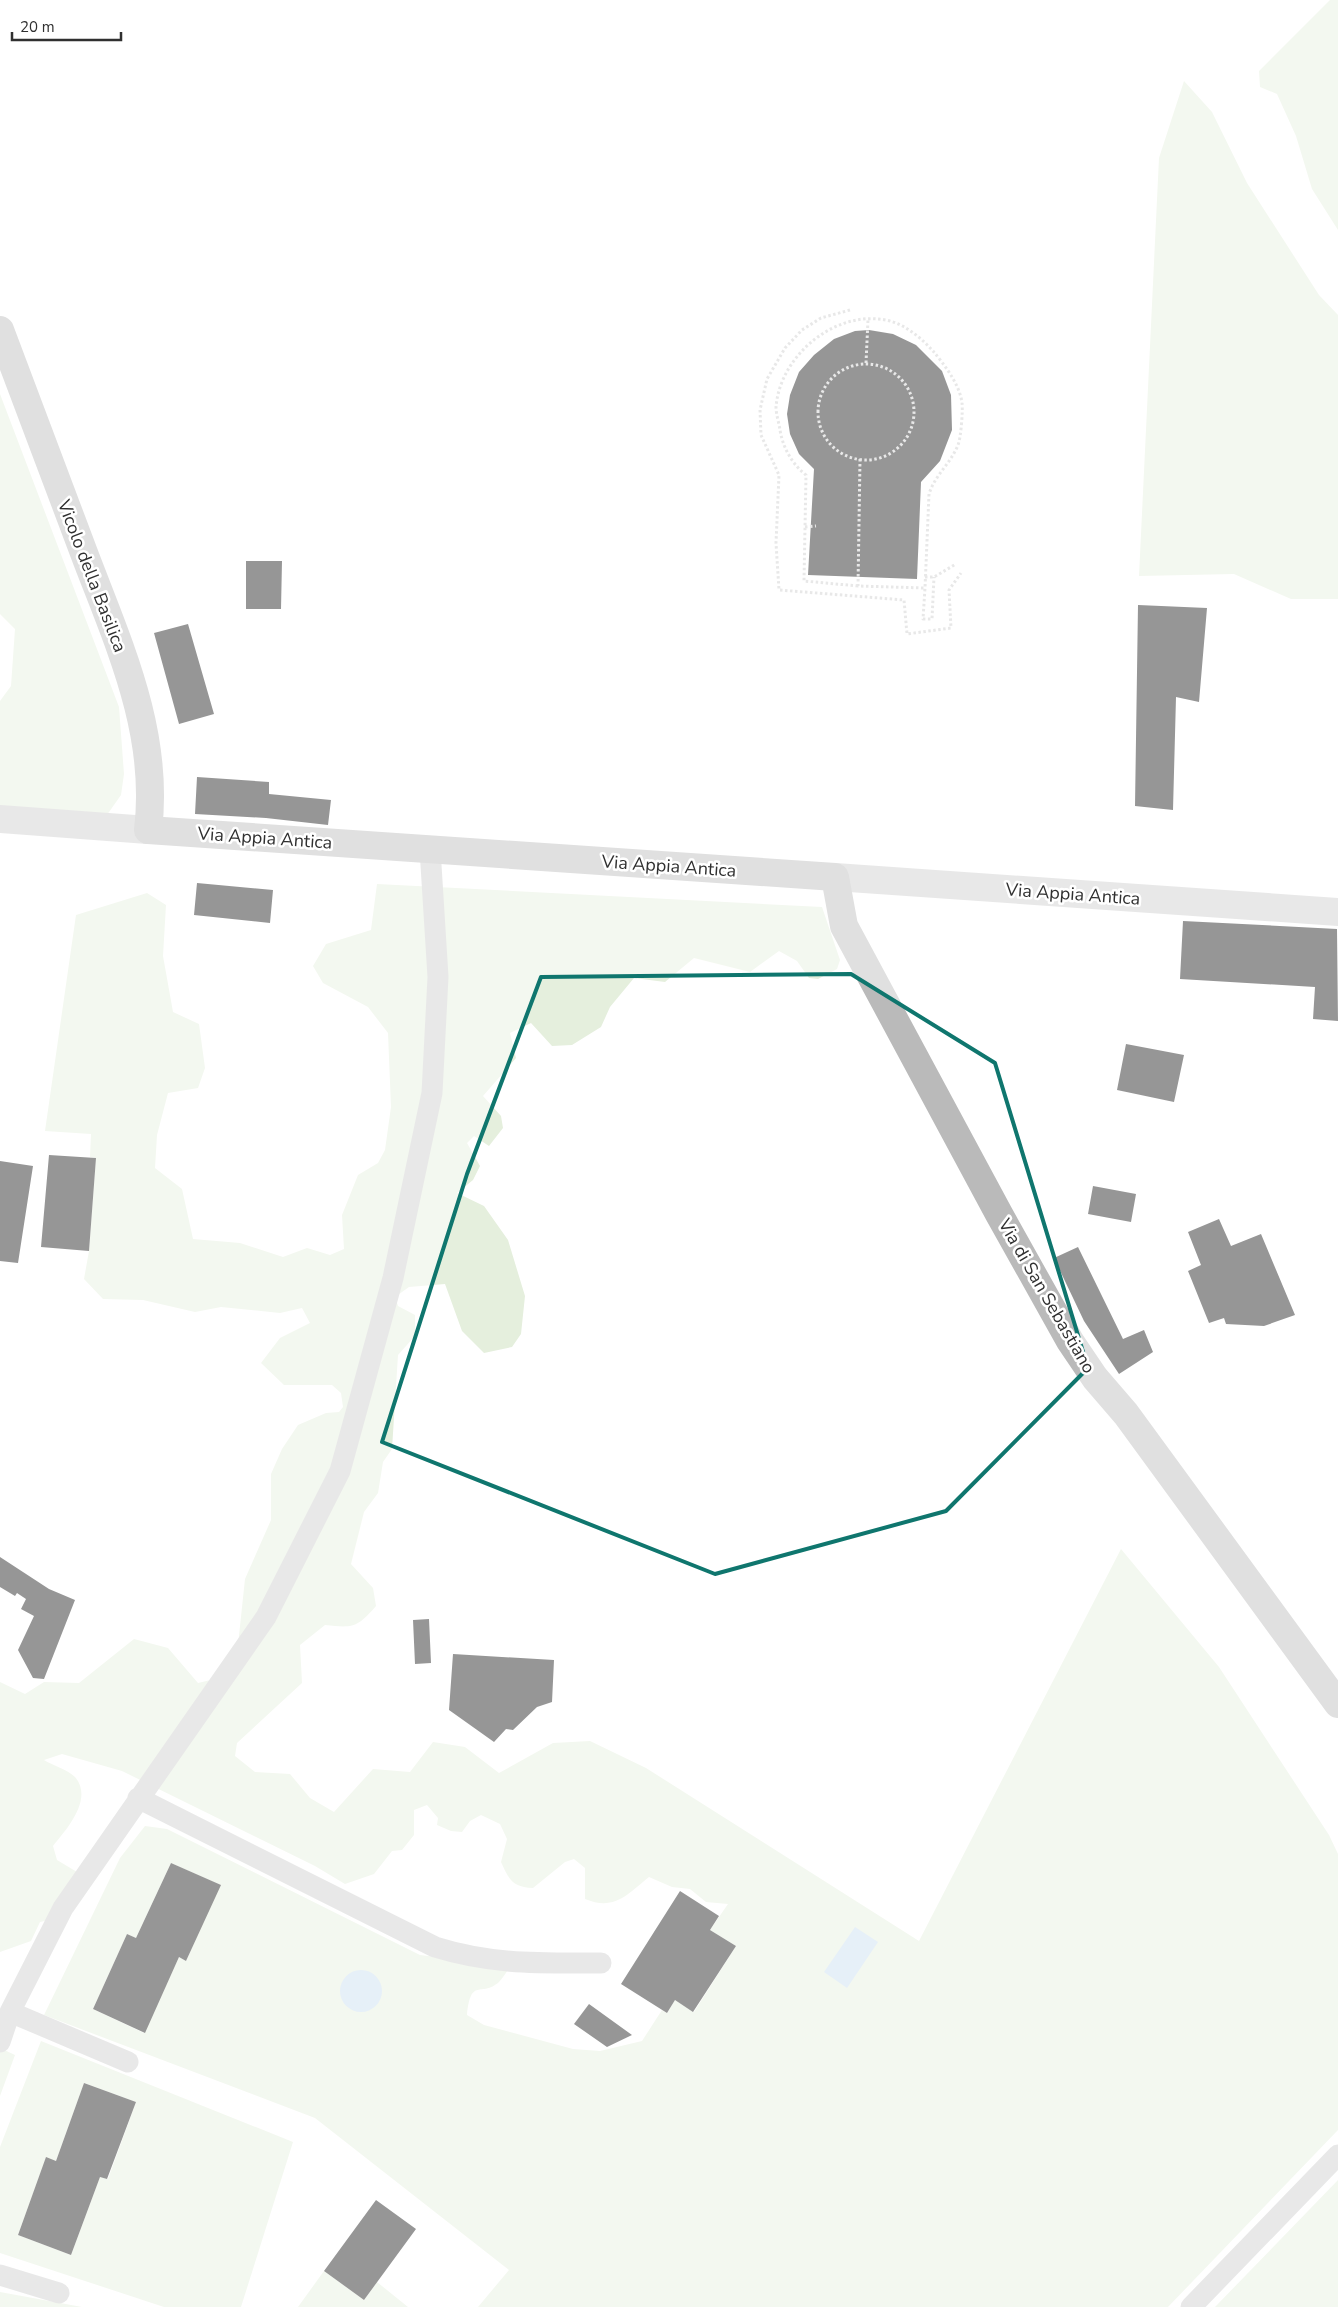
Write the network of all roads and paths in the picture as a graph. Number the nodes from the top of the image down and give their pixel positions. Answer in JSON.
{"nodes":[{"id":1,"x":850,"y":310,"type":"dead end"},
{"id":2,"x":868,"y":320,"type":"junction"},
{"id":3,"x":0,"y":330,"type":"edge"},
{"id":4,"x":866,"y":363,"type":"junction"},
{"id":5,"x":860,"y":459,"type":"junction"},
{"id":6,"x":816,"y":526,"type":"dead end"},
{"id":7,"x":805,"y":527,"type":"junction"},
{"id":8,"x":956,"y":564,"type":"dead end"},
{"id":9,"x":962,"y":572,"type":"dead end"},
{"id":10,"x":926,"y":577,"type":"junction"},
{"id":11,"x":934,"y":577,"type":"junction"},
{"id":12,"x":858,"y":586,"type":"junction"},
{"id":13,"x":925,"y":588,"type":"junction"},
{"id":14,"x":0,"y":820,"type":"edge"},
{"id":15,"x":148,"y":830,"type":"junction"},
{"id":16,"x":430,"y":849,"type":"junction"},
{"id":17,"x":835,"y":877,"type":"junction"},
{"id":18,"x":1338,"y":912,"type":"edge"},
{"id":19,"x":1338,"y":1704,"type":"edge"},
{"id":20,"x":138,"y":1798,"type":"junction"},
{"id":21,"x":601,"y":1963,"type":"dead end"},
{"id":22,"x":10,"y":2012,"type":"junction"},
{"id":23,"x":0,"y":2042,"type":"edge"},
{"id":24,"x":128,"y":2062,"type":"dead end"},
{"id":25,"x":1338,"y":2155,"type":"edge"},
{"id":26,"x":0,"y":2275,"type":"edge"},
{"id":27,"x":59,"y":2293,"type":"dead end"},
{"id":28,"x":1191,"y":2307,"type":"edge"}],
"edges":[{"from":1,"to":9,"type":"path"},
{"from":2,"to":4,"type":"path"},
{"from":2,"to":7,"type":"path"},
{"from":2,"to":10,"type":"path"},
{"from":3,"to":15,"type":"main road","name":"Vicolo della Basilica"},
{"from":4,"to":5,"type":"path"},
{"from":4,"to":5,"type":"path"},
{"from":5,"to":12,"type":"path"},
{"from":6,"to":7,"type":"path"},
{"from":7,"to":12,"type":"path"},
{"from":8,"to":11,"type":"path"},
{"from":10,"to":11,"type":"path"},
{"from":10,"to":13,"type":"path"},
{"from":11,"to":13,"type":"path"},
{"from":12,"to":13,"type":"path"},
{"from":14,"to":15,"type":"street","name":"Via Appia Antica"},
{"from":15,"to":16,"type":"main road","name":"Via Appia Antica"},
{"from":16,"to":17,"type":"main road","name":"Via Appia Antica"},
{"from":16,"to":20,"type":"lane"},
{"from":17,"to":18,"type":"street","name":"Via Appia Antica"},
{"from":17,"to":19,"type":"main road","name":"Via di San Sebastiano"},
{"from":20,"to":21,"type":"lane"},
{"from":20,"to":22,"type":"lane"},
{"from":22,"to":23,"type":"lane"},
{"from":22,"to":24,"type":"lane"},
{"from":25,"to":28,"type":"lane"},
{"from":26,"to":27,"type":"lane"}]}
